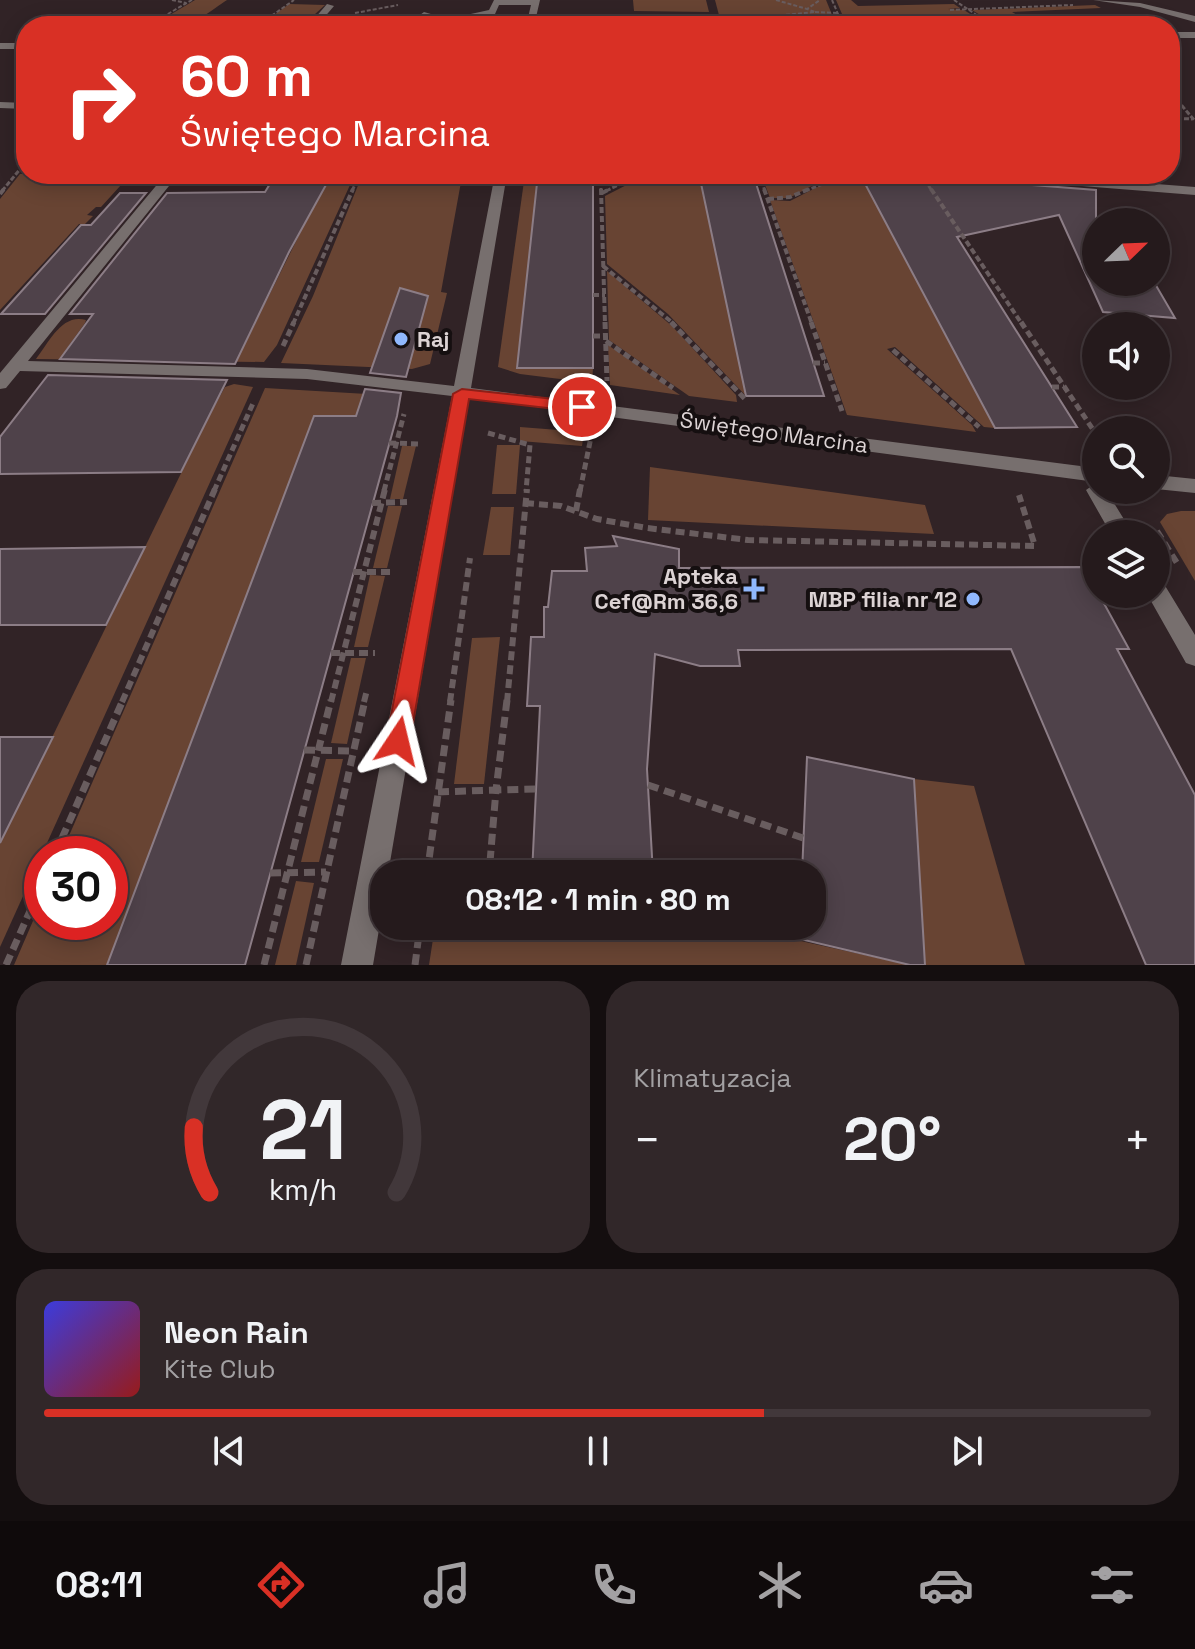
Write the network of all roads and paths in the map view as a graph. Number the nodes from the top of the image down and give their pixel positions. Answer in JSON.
{"nodes":[{"id":1,"x":172,"y":0,"type":"edge"},
{"id":2,"x":192,"y":0,"type":"edge"},
{"id":3,"x":293,"y":0,"type":"edge"},
{"id":4,"x":776,"y":0,"type":"edge"},
{"id":5,"x":820,"y":0,"type":"edge"},
{"id":6,"x":832,"y":0,"type":"edge"},
{"id":7,"x":954,"y":0,"type":"edge"},
{"id":8,"x":1097,"y":0,"type":"edge"},
{"id":9,"x":1140,"y":0,"type":"edge"},
{"id":10,"x":287,"y":1,"type":"edge"},
{"id":11,"x":497,"y":1,"type":"edge"},
{"id":12,"x":536,"y":2,"type":"edge"},
{"id":13,"x":187,"y":3,"type":"junction"},
{"id":14,"x":1078,"y":4,"type":"dead end"},
{"id":15,"x":398,"y":5,"type":"dead end"},
{"id":16,"x":330,"y":6,"type":"dead end"},
{"id":17,"x":1148,"y":7,"type":"junction"},
{"id":18,"x":807,"y":9,"type":"junction"},
{"id":19,"x":967,"y":9,"type":"junction"},
{"id":20,"x":950,"y":10,"type":"dead end"},
{"id":21,"x":273,"y":11,"type":"dead end"},
{"id":22,"x":278,"y":11,"type":"junction"},
{"id":23,"x":815,"y":12,"type":"junction"},
{"id":24,"x":838,"y":13,"type":"junction"},
{"id":25,"x":402,"y":15,"type":"dead end"},
{"id":26,"x":164,"y":16,"type":"edge"},
{"id":27,"x":271,"y":16,"type":"edge"},
{"id":28,"x":321,"y":16,"type":"edge"},
{"id":29,"x":350,"y":16,"type":"edge"},
{"id":30,"x":393,"y":16,"type":"edge"},
{"id":31,"x":477,"y":16,"type":"edge"},
{"id":32,"x":776,"y":16,"type":"edge"},
{"id":33,"x":839,"y":16,"type":"edge"},
{"id":34,"x":978,"y":16,"type":"edge"},
{"id":35,"x":1195,"y":19,"type":"edge"},
{"id":36,"x":1180,"y":104,"type":"edge"},
{"id":37,"x":1194,"y":120,"type":"edge"},
{"id":38,"x":15,"y":174,"type":"edge"},
{"id":39,"x":164,"y":184,"type":"edge"},
{"id":40,"x":356,"y":184,"type":"edge"},
{"id":41,"x":499,"y":184,"type":"edge"},
{"id":42,"x":593,"y":184,"type":"dead end"},
{"id":43,"x":601,"y":184,"type":"joint"},
{"id":44,"x":620,"y":184,"type":"edge"},
{"id":45,"x":761,"y":184,"type":"edge"},
{"id":46,"x":819,"y":184,"type":"edge"},
{"id":47,"x":926,"y":184,"type":"edge"},
{"id":48,"x":1106,"y":184,"type":"edge"},
{"id":49,"x":1195,"y":191,"type":"edge"},
{"id":50,"x":602,"y":193,"type":"junction"},
{"id":51,"x":0,"y":194,"type":"edge"},
{"id":52,"x":768,"y":201,"type":"junction"},
{"id":53,"x":762,"y":203,"type":"dead end"},
{"id":54,"x":593,"y":204,"type":"dead end"},
{"id":55,"x":602,"y":204,"type":"junction"},
{"id":56,"x":942,"y":216,"type":"dead end"},
{"id":57,"x":949,"y":216,"type":"junction"},
{"id":58,"x":593,"y":230,"type":"dead end"},
{"id":59,"x":603,"y":230,"type":"junction"},
{"id":60,"x":771,"y":230,"type":"dead end"},
{"id":61,"x":779,"y":230,"type":"junction"},
{"id":62,"x":963,"y":248,"type":"dead end"},
{"id":63,"x":971,"y":248,"type":"junction"},
{"id":64,"x":780,"y":258,"type":"dead end"},
{"id":65,"x":788,"y":258,"type":"junction"},
{"id":66,"x":593,"y":262,"type":"dead end"},
{"id":67,"x":603,"y":264,"type":"junction"},
{"id":68,"x":983,"y":279,"type":"dead end"},
{"id":69,"x":991,"y":279,"type":"junction"},
{"id":70,"x":800,"y":290,"type":"junction"},
{"id":71,"x":790,"y":291,"type":"dead end"},
{"id":72,"x":593,"y":295,"type":"dead end"},
{"id":73,"x":605,"y":295,"type":"junction"},
{"id":74,"x":1003,"y":312,"type":"dead end"},
{"id":75,"x":1014,"y":312,"type":"junction"},
{"id":76,"x":802,"y":328,"type":"dead end"},
{"id":77,"x":813,"y":328,"type":"junction"},
{"id":78,"x":593,"y":336,"type":"dead end"},
{"id":79,"x":605,"y":338,"type":"junction"},
{"id":80,"x":1026,"y":348,"type":"dead end"},
{"id":81,"x":1038,"y":348,"type":"junction"},
{"id":82,"x":893,"y":350,"type":"dead end"},
{"id":83,"x":813,"y":363,"type":"dead end"},
{"id":84,"x":825,"y":363,"type":"junction"},
{"id":85,"x":15,"y":366,"type":"junction"},
{"id":86,"x":267,"y":373,"type":"junction"},
{"id":87,"x":0,"y":384,"type":"edge"},
{"id":88,"x":1052,"y":387,"type":"dead end"},
{"id":89,"x":1064,"y":387,"type":"junction"},
{"id":90,"x":681,"y":393,"type":"dead end"},
{"id":91,"x":462,"y":394,"type":"junction"},
{"id":92,"x":407,"y":400,"type":"dead end"},
{"id":93,"x":747,"y":401,"type":"dead end"},
{"id":94,"x":608,"y":410,"type":"junction"},
{"id":95,"x":1084,"y":416,"type":"edge"},
{"id":96,"x":981,"y":428,"type":"dead end"},
{"id":97,"x":487,"y":432,"type":"dead end"},
{"id":98,"x":853,"y":443,"type":"junction"},
{"id":99,"x":393,"y":444,"type":"junction"},
{"id":100,"x":420,"y":444,"type":"dead end"},
{"id":101,"x":1082,"y":480,"type":"edge"},
{"id":102,"x":1170,"y":483,"type":"edge"},
{"id":103,"x":1195,"y":486,"type":"edge"},
{"id":104,"x":1019,"y":495,"type":"dead end"},
{"id":105,"x":407,"y":502,"type":"dead end"},
{"id":106,"x":372,"y":503,"type":"dead end"},
{"id":107,"x":382,"y":503,"type":"junction"},
{"id":108,"x":525,"y":503,"type":"junction"},
{"id":109,"x":576,"y":511,"type":"junction"},
{"id":110,"x":1170,"y":552,"type":"edge"},
{"id":111,"x":1180,"y":568,"type":"dead end"},
{"id":112,"x":353,"y":572,"type":"dead end"},
{"id":113,"x":364,"y":572,"type":"junction"},
{"id":114,"x":392,"y":572,"type":"dead end"},
{"id":115,"x":1167,"y":608,"type":"edge"},
{"id":116,"x":331,"y":653,"type":"dead end"},
{"id":117,"x":343,"y":653,"type":"junction"},
{"id":118,"x":375,"y":653,"type":"dead end"},
{"id":119,"x":1195,"y":656,"type":"edge"},
{"id":120,"x":304,"y":750,"type":"dead end"},
{"id":121,"x":318,"y":751,"type":"junction"},
{"id":122,"x":353,"y":751,"type":"dead end"},
{"id":123,"x":648,"y":785,"type":"dead end"},
{"id":124,"x":536,"y":789,"type":"dead end"},
{"id":125,"x":496,"y":790,"type":"junction"},
{"id":126,"x":438,"y":792,"type":"dead end"},
{"id":127,"x":63,"y":836,"type":"edge"},
{"id":128,"x":803,"y":838,"type":"dead end"},
{"id":129,"x":490,"y":860,"type":"edge"},
{"id":130,"x":326,"y":872,"type":"dead end"},
{"id":131,"x":270,"y":873,"type":"dead end"},
{"id":132,"x":288,"y":873,"type":"junction"},
{"id":133,"x":24,"y":924,"type":"edge"},
{"id":134,"x":418,"y":940,"type":"edge"},
{"id":135,"x":6,"y":965,"type":"edge"},
{"id":136,"x":264,"y":965,"type":"edge"},
{"id":137,"x":357,"y":965,"type":"edge"},
{"id":138,"x":415,"y":965,"type":"edge"}],
"edges":[{"from":1,"to":13,"type":"path"},
{"from":2,"to":13,"type":"path"},
{"from":3,"to":10,"type":"path"},
{"from":3,"to":22,"type":"path"},
{"from":4,"to":18,"type":"path"},
{"from":5,"to":18,"type":"path"},
{"from":6,"to":24,"type":"path"},
{"from":7,"to":19,"type":"path"},
{"from":8,"to":17,"type":"street"},
{"from":9,"to":17,"type":"street"},
{"from":11,"to":12,"type":"street"},
{"from":11,"to":31,"type":"street"},
{"from":13,"to":26,"type":"path"},
{"from":14,"to":19,"type":"path"},
{"from":15,"to":29,"type":"path"},
{"from":16,"to":28,"type":"street"},
{"from":17,"to":35,"type":"street"},
{"from":18,"to":23,"type":"path"},
{"from":19,"to":20,"type":"path"},
{"from":19,"to":34,"type":"path"},
{"from":21,"to":22,"type":"path"},
{"from":22,"to":27,"type":"path"},
{"from":23,"to":24,"type":"path"},
{"from":23,"to":32,"type":"path"},
{"from":24,"to":33,"type":"path"},
{"from":25,"to":30,"type":"path"},
{"from":36,"to":37,"type":"path"},
{"from":38,"to":51,"type":"path"},
{"from":39,"to":85,"type":"street"},
{"from":40,"to":86,"type":"path"},
{"from":41,"to":91,"type":"street"},
{"from":42,"to":43,"type":"path"},
{"from":43,"to":50,"type":"path"},
{"from":44,"to":50,"type":"path"},
{"from":45,"to":52,"type":"path"},
{"from":46,"to":52,"type":"path"},
{"from":47,"to":57,"type":"path"},
{"from":48,"to":49,"type":"street"},
{"from":50,"to":55,"type":"path"},
{"from":52,"to":53,"type":"path"},
{"from":52,"to":61,"type":"path"},
{"from":54,"to":55,"type":"path"},
{"from":55,"to":59,"type":"path"},
{"from":56,"to":57,"type":"path"},
{"from":57,"to":63,"type":"path"},
{"from":58,"to":59,"type":"path"},
{"from":59,"to":67,"type":"path"},
{"from":60,"to":61,"type":"path"},
{"from":61,"to":65,"type":"path"},
{"from":62,"to":63,"type":"path"},
{"from":63,"to":69,"type":"path"},
{"from":64,"to":65,"type":"path"},
{"from":65,"to":70,"type":"path"},
{"from":66,"to":67,"type":"path"},
{"from":67,"to":73,"type":"path"},
{"from":67,"to":93,"type":"path"},
{"from":68,"to":69,"type":"path"},
{"from":69,"to":75,"type":"path"},
{"from":70,"to":71,"type":"path"},
{"from":70,"to":77,"type":"path"},
{"from":72,"to":73,"type":"path"},
{"from":73,"to":79,"type":"path"},
{"from":74,"to":75,"type":"path"},
{"from":75,"to":81,"type":"path"},
{"from":76,"to":77,"type":"path"},
{"from":77,"to":84,"type":"path"},
{"from":78,"to":79,"type":"path"},
{"from":79,"to":90,"type":"path"},
{"from":79,"to":94,"type":"path"},
{"from":80,"to":81,"type":"path"},
{"from":81,"to":89,"type":"path"},
{"from":82,"to":96,"type":"path"},
{"from":83,"to":84,"type":"path"},
{"from":84,"to":98,"type":"path"},
{"from":85,"to":86,"type":"street","name":"Świętego Marcina"},
{"from":85,"to":87,"type":"street"},
{"from":86,"to":91,"type":"street","name":"Świętego Marcina"},
{"from":86,"to":127,"type":"path"},
{"from":88,"to":89,"type":"path"},
{"from":89,"to":95,"type":"path"},
{"from":91,"to":94,"type":"street","name":"Świętego Marcina"},
{"from":91,"to":137,"type":"street"},
{"from":92,"to":99,"type":"path"},
{"from":94,"to":98,"type":"street","name":"Świętego Marcina"},
{"from":94,"to":109,"type":"path"},
{"from":97,"to":108,"type":"path"},
{"from":98,"to":101,"type":"street","name":"Świętego Marcina"},
{"from":99,"to":100,"type":"path"},
{"from":99,"to":107,"type":"path"},
{"from":102,"to":103,"type":"street"},
{"from":104,"to":109,"type":"path"},
{"from":105,"to":107,"type":"path"},
{"from":106,"to":107,"type":"path"},
{"from":107,"to":113,"type":"path"},
{"from":108,"to":109,"type":"path"},
{"from":108,"to":125,"type":"path"},
{"from":110,"to":111,"type":"path"},
{"from":112,"to":113,"type":"path"},
{"from":113,"to":114,"type":"path"},
{"from":113,"to":117,"type":"path"},
{"from":115,"to":119,"type":"street"},
{"from":116,"to":117,"type":"path"},
{"from":117,"to":118,"type":"path"},
{"from":117,"to":121,"type":"path"},
{"from":120,"to":121,"type":"path"},
{"from":121,"to":122,"type":"path"},
{"from":121,"to":132,"type":"path"},
{"from":123,"to":128,"type":"path"},
{"from":124,"to":125,"type":"path"},
{"from":125,"to":126,"type":"path"},
{"from":125,"to":129,"type":"path"},
{"from":130,"to":132,"type":"path"},
{"from":131,"to":132,"type":"path"},
{"from":132,"to":136,"type":"path"},
{"from":133,"to":135,"type":"path"},
{"from":134,"to":138,"type":"path"}]}
